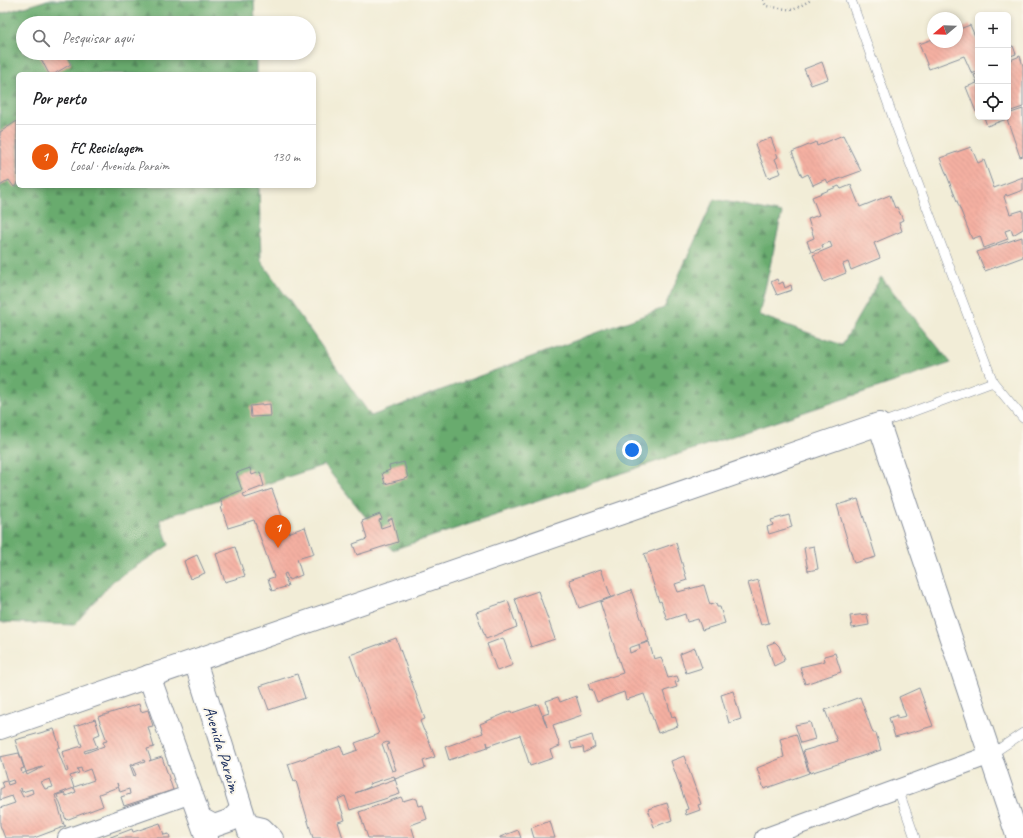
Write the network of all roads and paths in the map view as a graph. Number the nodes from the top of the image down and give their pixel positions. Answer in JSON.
{"nodes":[{"id":1,"x":763,"y":0,"type":"edge"},
{"id":2,"x":811,"y":0,"type":"edge"},
{"id":3,"x":851,"y":0,"type":"edge"},
{"id":4,"x":993,"y":382,"type":"junction"},
{"id":5,"x":1023,"y":418,"type":"edge"},
{"id":6,"x":879,"y":424,"type":"junction"},
{"id":7,"x":195,"y":661,"type":"junction"},
{"id":8,"x":150,"y":676,"type":"junction"},
{"id":9,"x":0,"y":728,"type":"edge"},
{"id":10,"x":1023,"y":733,"type":"edge"},
{"id":11,"x":990,"y":755,"type":"junction"},
{"id":12,"x":898,"y":789,"type":"junction"},
{"id":13,"x":191,"y":794,"type":"junction"},
{"id":14,"x":246,"y":824,"type":"edge"},
{"id":15,"x":204,"y":828,"type":"edge"},
{"id":16,"x":67,"y":838,"type":"edge"},
{"id":17,"x":274,"y":838,"type":"edge"},
{"id":18,"x":764,"y":838,"type":"edge"},
{"id":19,"x":915,"y":838,"type":"edge"},
{"id":20,"x":1018,"y":838,"type":"edge"}],
"edges":[{"from":1,"to":2,"type":"path"},
{"from":3,"to":4,"type":"lane"},
{"from":4,"to":5,"type":"lane"},
{"from":4,"to":6,"type":"lane"},
{"from":6,"to":7,"type":"main road"},
{"from":6,"to":11,"type":"main road"},
{"from":7,"to":8,"type":"main road"},
{"from":7,"to":14,"type":"main road","name":"Avenida Paraim"},
{"from":8,"to":9,"type":"main road"},
{"from":8,"to":13,"type":"main road"},
{"from":10,"to":11,"type":"lane"},
{"from":11,"to":12,"type":"street"},
{"from":11,"to":20,"type":"main road"},
{"from":12,"to":18,"type":"street"},
{"from":12,"to":19,"type":"lane"},
{"from":13,"to":15,"type":"main road"},
{"from":13,"to":16,"type":"street"},
{"from":14,"to":15,"type":"main road"},
{"from":14,"to":17,"type":"street"}]}
